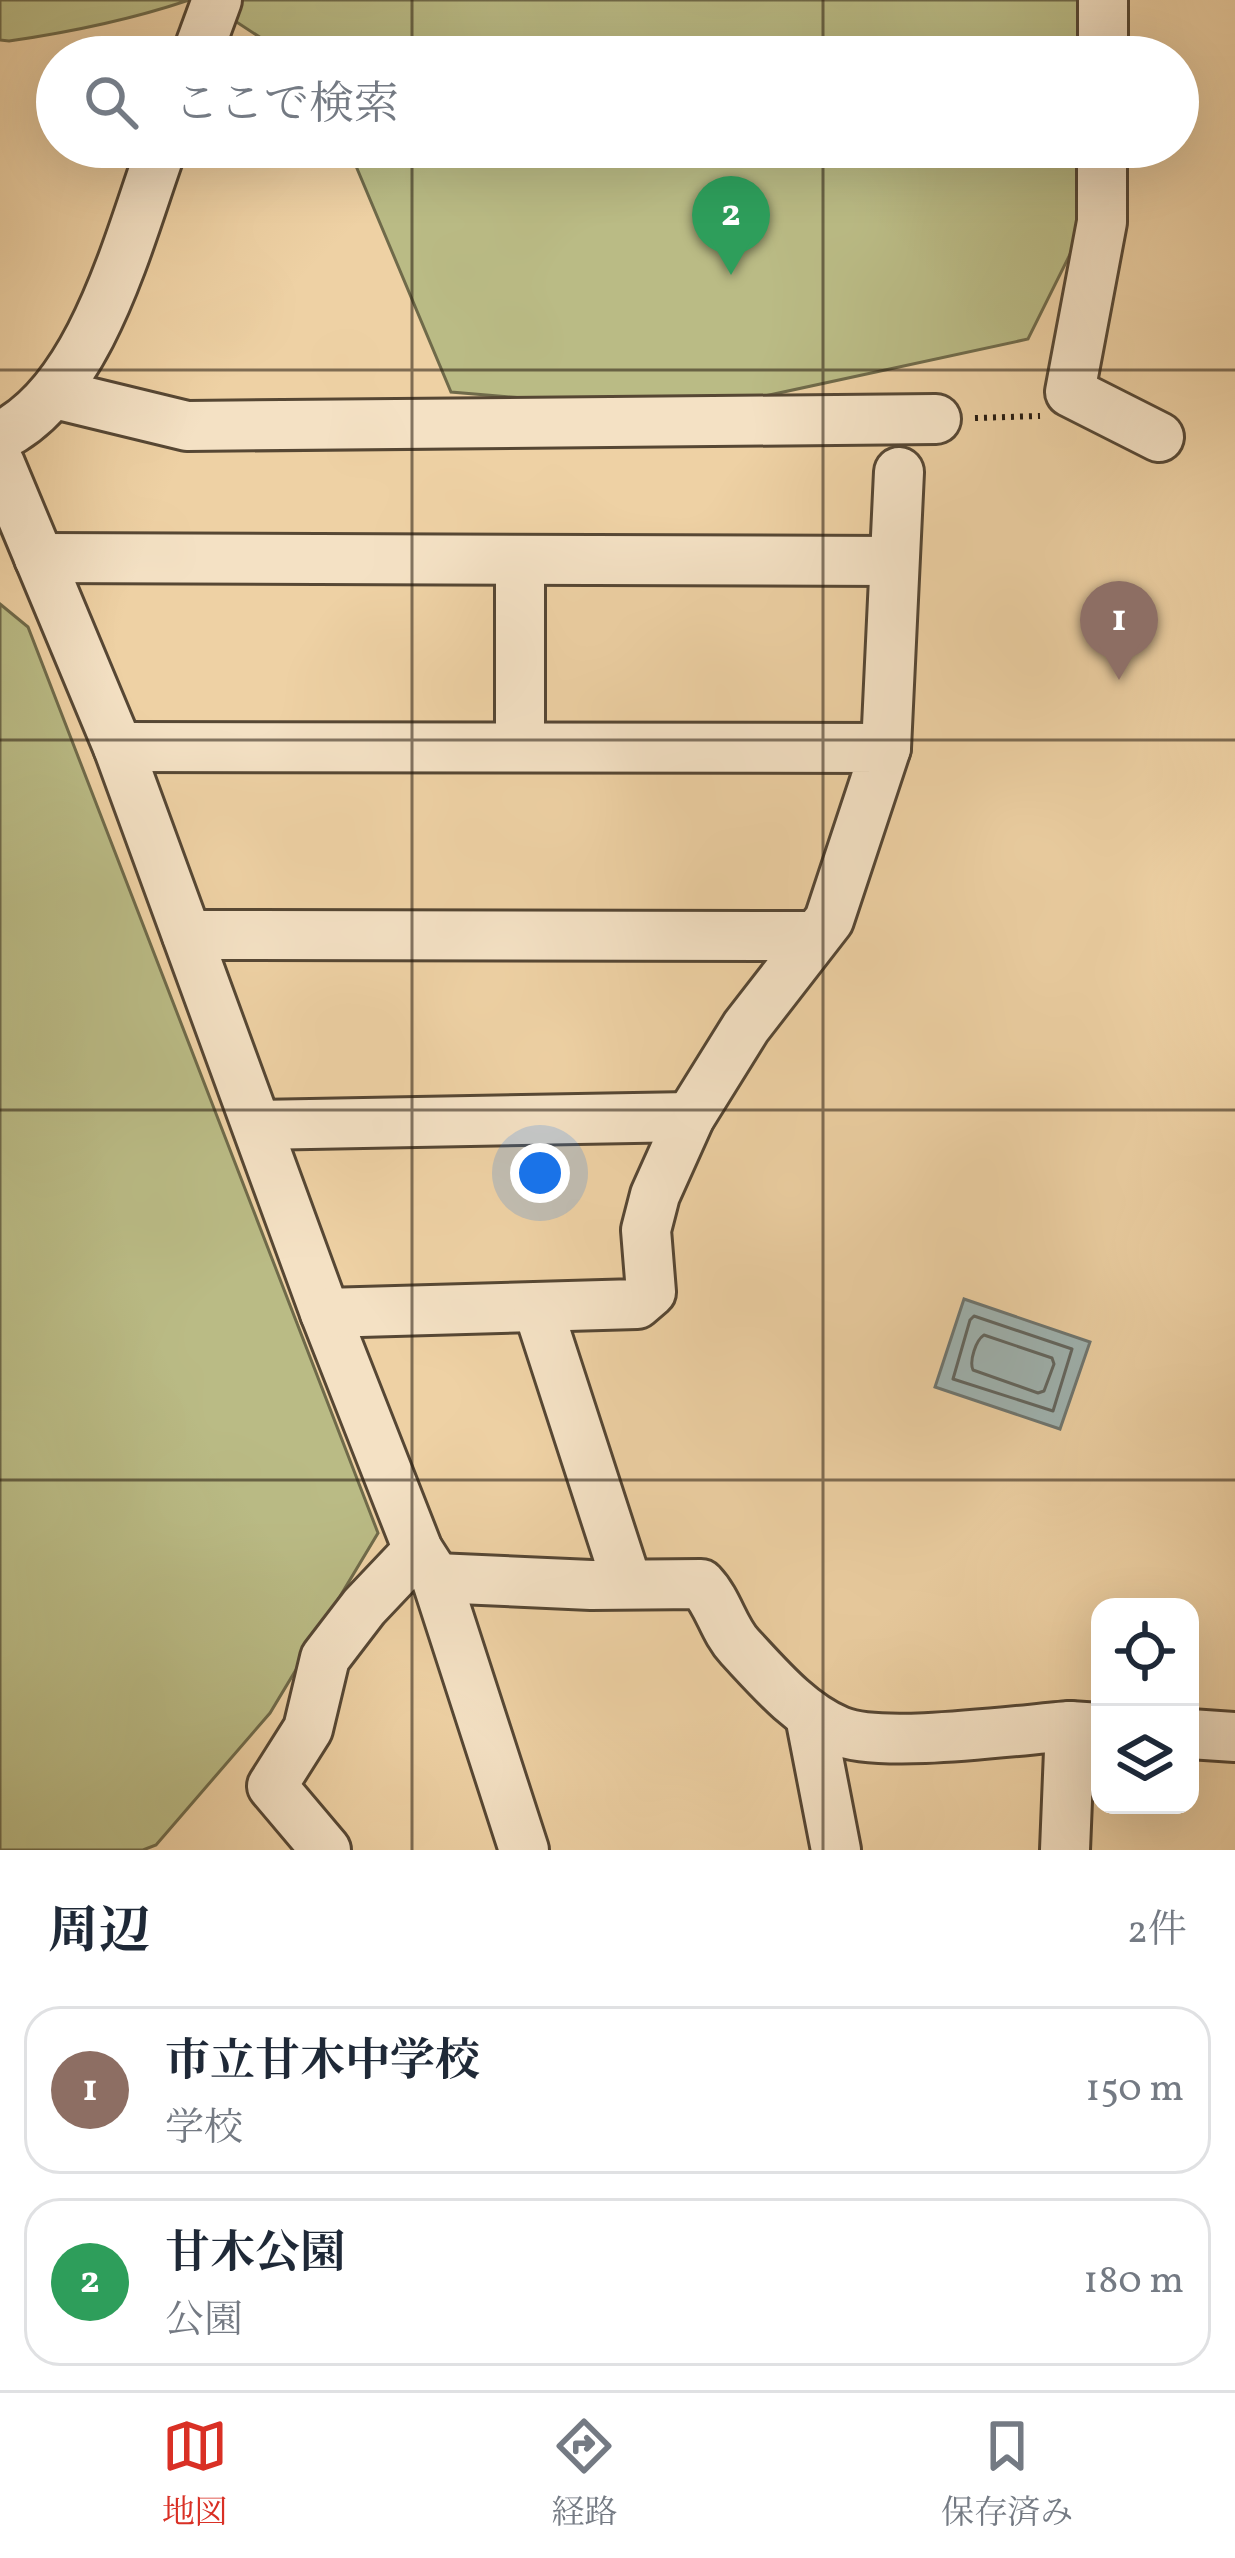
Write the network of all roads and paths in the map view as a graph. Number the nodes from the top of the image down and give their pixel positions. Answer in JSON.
{"nodes":[{"id":1,"x":217,"y":0,"type":"edge"},
{"id":2,"x":1103,"y":0,"type":"edge"},
{"id":3,"x":204,"y":36,"type":"edge"},
{"id":4,"x":1103,"y":36,"type":"edge"},
{"id":5,"x":154,"y":168,"type":"edge"},
{"id":6,"x":1102,"y":168,"type":"edge"},
{"id":7,"x":55,"y":394,"type":"junction"},
{"id":8,"x":1052,"y":416,"type":"dead end"},
{"id":9,"x":936,"y":419,"type":"joint"},
{"id":10,"x":0,"y":436,"type":"edge"},
{"id":11,"x":1159,"y":436,"type":"dead end"},
{"id":12,"x":0,"y":464,"type":"edge"},
{"id":13,"x":899,"y":472,"type":"dead end"},
{"id":14,"x":39,"y":559,"type":"junction"},
{"id":15,"x":520,"y":560,"type":"junction"},
{"id":16,"x":894,"y":561,"type":"junction"},
{"id":17,"x":520,"y":746,"type":"junction"},
{"id":18,"x":118,"y":747,"type":"junction"},
{"id":19,"x":886,"y":748,"type":"junction"},
{"id":20,"x":187,"y":935,"type":"junction"},
{"id":21,"x":815,"y":936,"type":"junction"},
{"id":22,"x":690,"y":1117,"type":"junction"},
{"id":23,"x":257,"y":1126,"type":"junction"},
{"id":24,"x":538,"y":1309,"type":"junction"},
{"id":25,"x":325,"y":1312,"type":"junction"},
{"id":26,"x":427,"y":1564,"type":"junction"},
{"id":27,"x":627,"y":1583,"type":"junction"},
{"id":28,"x":810,"y":1716,"type":"junction"},
{"id":29,"x":1085,"y":1727,"type":"edge"},
{"id":30,"x":1199,"y":1735,"type":"edge"},
{"id":31,"x":1235,"y":1737,"type":"edge"},
{"id":32,"x":326,"y":1850,"type":"edge"},
{"id":33,"x":524,"y":1850,"type":"edge"},
{"id":34,"x":836,"y":1850,"type":"edge"},
{"id":35,"x":1065,"y":1850,"type":"edge"}],
"edges":[{"from":1,"to":3,"type":"street"},
{"from":2,"to":4,"type":"street"},
{"from":5,"to":7,"type":"street"},
{"from":6,"to":11,"type":"street"},
{"from":7,"to":9,"type":"street"},
{"from":7,"to":10,"type":"street"},
{"from":8,"to":9,"type":"path"},
{"from":12,"to":14,"type":"street"},
{"from":13,"to":16,"type":"street"},
{"from":14,"to":15,"type":"street"},
{"from":14,"to":18,"type":"street"},
{"from":15,"to":16,"type":"street"},
{"from":15,"to":17,"type":"street"},
{"from":16,"to":19,"type":"street"},
{"from":17,"to":18,"type":"street"},
{"from":17,"to":19,"type":"street"},
{"from":18,"to":20,"type":"street"},
{"from":19,"to":21,"type":"street"},
{"from":20,"to":21,"type":"street"},
{"from":20,"to":23,"type":"street"},
{"from":21,"to":22,"type":"street"},
{"from":22,"to":23,"type":"street"},
{"from":22,"to":24,"type":"street"},
{"from":23,"to":25,"type":"street"},
{"from":24,"to":25,"type":"street"},
{"from":24,"to":27,"type":"street"},
{"from":25,"to":26,"type":"street"},
{"from":26,"to":27,"type":"street"},
{"from":26,"to":32,"type":"street"},
{"from":26,"to":33,"type":"street"},
{"from":27,"to":28,"type":"street"},
{"from":28,"to":29,"type":"street"},
{"from":28,"to":34,"type":"street"},
{"from":29,"to":35,"type":"street"},
{"from":30,"to":31,"type":"street"}]}
